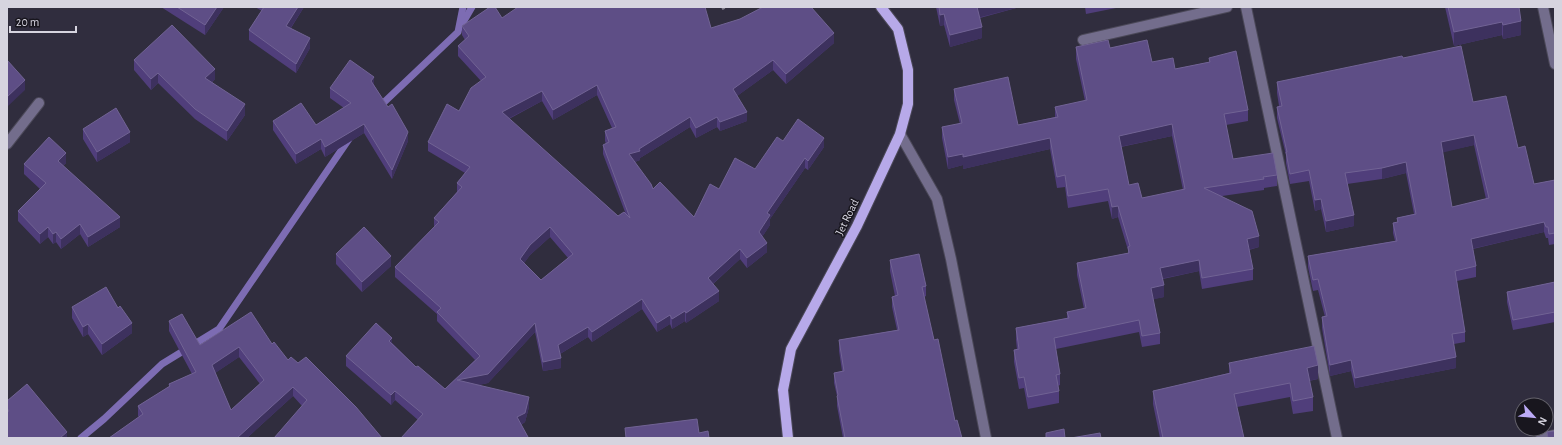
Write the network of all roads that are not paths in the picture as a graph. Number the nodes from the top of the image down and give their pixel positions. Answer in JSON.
{"nodes":[{"id":1,"x":881,"y":7,"type":"edge"},
{"id":2,"x":1228,"y":7,"type":"edge"},
{"id":3,"x":1246,"y":7,"type":"edge"},
{"id":4,"x":1543,"y":7,"type":"edge"},
{"id":5,"x":1083,"y":40,"type":"dead end"},
{"id":6,"x":1555,"y":64,"type":"edge"},
{"id":7,"x":39,"y":103,"type":"dead end"},
{"id":8,"x":900,"y":134,"type":"junction"},
{"id":9,"x":7,"y":144,"type":"edge"},
{"id":10,"x":1555,"y":435,"type":"edge"},
{"id":11,"x":788,"y":438,"type":"edge"},
{"id":12,"x":986,"y":438,"type":"edge"},
{"id":13,"x":1338,"y":438,"type":"edge"},
{"id":14,"x":1541,"y":438,"type":"edge"}],
"edges":[{"from":1,"to":8,"type":"main road","name":"Jet Road"},
{"from":2,"to":5,"type":"street"},
{"from":3,"to":13,"type":"street"},
{"from":4,"to":6,"type":"street"},
{"from":7,"to":9,"type":"street"},
{"from":8,"to":11,"type":"main road","name":"Jet Road"},
{"from":8,"to":12,"type":"street"},
{"from":10,"to":14,"type":"street"}]}
